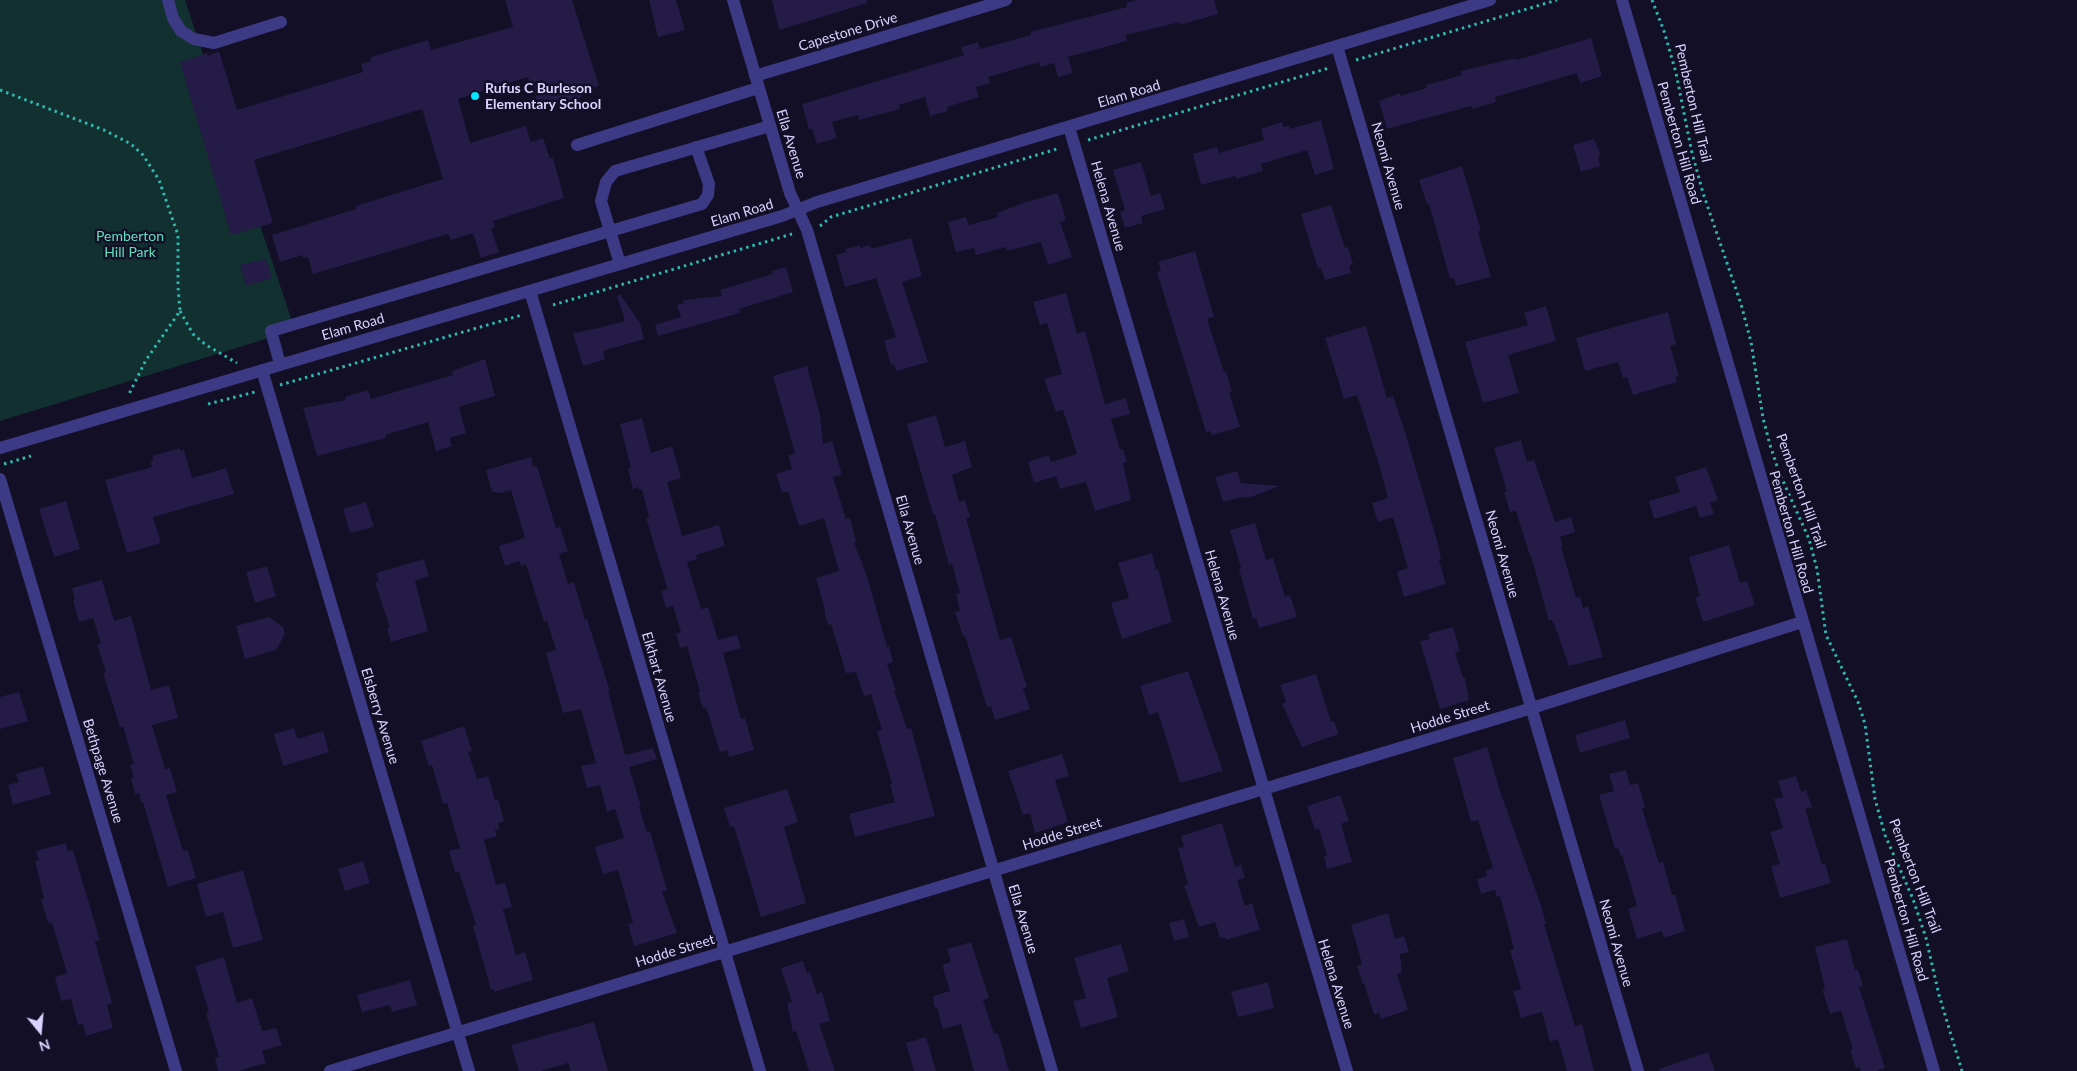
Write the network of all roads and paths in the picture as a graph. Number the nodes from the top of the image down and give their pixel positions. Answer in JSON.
{"nodes":[{"id":1,"x":168,"y":0,"type":"edge"},
{"id":2,"x":733,"y":0,"type":"edge"},
{"id":3,"x":1006,"y":0,"type":"edge"},
{"id":4,"x":1490,"y":0,"type":"edge"},
{"id":5,"x":1557,"y":0,"type":"edge"},
{"id":6,"x":1622,"y":0,"type":"edge"},
{"id":7,"x":1652,"y":0,"type":"edge"},
{"id":8,"x":281,"y":22,"type":"dead end"},
{"id":9,"x":1337,"y":46,"type":"junction"},
{"id":10,"x":1342,"y":64,"type":"junction"},
{"id":11,"x":756,"y":82,"type":"junction"},
{"id":12,"x":0,"y":90,"type":"edge"},
{"id":13,"x":770,"y":126,"type":"junction"},
{"id":14,"x":1069,"y":127,"type":"junction"},
{"id":15,"x":1074,"y":144,"type":"junction"},
{"id":16,"x":577,"y":145,"type":"dead end"},
{"id":17,"x":696,"y":147,"type":"junction"},
{"id":18,"x":798,"y":210,"type":"junction"},
{"id":19,"x":819,"y":227,"type":"dead end"},
{"id":20,"x":610,"y":231,"type":"junction"},
{"id":21,"x":792,"y":234,"type":"dead end"},
{"id":22,"x":620,"y":264,"type":"junction"},
{"id":23,"x":530,"y":291,"type":"junction"},
{"id":24,"x":553,"y":305,"type":"dead end"},
{"id":25,"x":180,"y":311,"type":"junction"},
{"id":26,"x":237,"y":363,"type":"dead end"},
{"id":27,"x":280,"y":364,"type":"junction"},
{"id":28,"x":262,"y":370,"type":"junction"},
{"id":29,"x":128,"y":395,"type":"dead end"},
{"id":30,"x":0,"y":448,"type":"edge"},
{"id":31,"x":0,"y":479,"type":"edge"},
{"id":32,"x":1802,"y":622,"type":"junction"},
{"id":33,"x":1532,"y":708,"type":"junction"},
{"id":34,"x":1263,"y":788,"type":"junction"},
{"id":35,"x":993,"y":871,"type":"junction"},
{"id":36,"x":725,"y":952,"type":"junction"},
{"id":37,"x":458,"y":1032,"type":"junction"},
{"id":38,"x":176,"y":1071,"type":"edge"},
{"id":39,"x":330,"y":1071,"type":"edge"},
{"id":40,"x":469,"y":1071,"type":"edge"},
{"id":41,"x":760,"y":1071,"type":"edge"},
{"id":42,"x":1052,"y":1071,"type":"edge"},
{"id":43,"x":1347,"y":1071,"type":"edge"},
{"id":44,"x":1638,"y":1071,"type":"edge"},
{"id":45,"x":1934,"y":1071,"type":"edge"},
{"id":46,"x":1962,"y":1071,"type":"edge"}],
"edges":[{"from":1,"to":8,"type":"street"},
{"from":2,"to":11,"type":"street","name":"Ella Avenue"},
{"from":3,"to":11,"type":"street","name":"Capestone Drive"},
{"from":4,"to":9,"type":"street","name":"Elam Road"},
{"from":5,"to":10,"type":"path"},
{"from":6,"to":32,"type":"street","name":"Pemberton Hill Road"},
{"from":7,"to":46,"type":"path","name":"Pemberton Hill Trail"},
{"from":9,"to":10,"type":"street","name":"Neomi Avenue"},
{"from":9,"to":14,"type":"street","name":"Elam Road"},
{"from":10,"to":15,"type":"path"},
{"from":10,"to":33,"type":"street","name":"Neomi Avenue"},
{"from":11,"to":13,"type":"street","name":"Ella Avenue"},
{"from":11,"to":16,"type":"street","name":"Capestone Drive"},
{"from":12,"to":25,"type":"path"},
{"from":13,"to":17,"type":"street"},
{"from":13,"to":18,"type":"street","name":"Ella Avenue"},
{"from":14,"to":15,"type":"street","name":"Helena Avenue"},
{"from":14,"to":18,"type":"street","name":"Elam Road"},
{"from":15,"to":19,"type":"path"},
{"from":15,"to":34,"type":"street","name":"Helena Avenue"},
{"from":17,"to":20,"type":"street"},
{"from":17,"to":20,"type":"street"},
{"from":18,"to":22,"type":"street","name":"Elam Road"},
{"from":18,"to":35,"type":"street","name":"Ella Avenue"},
{"from":20,"to":22,"type":"street"},
{"from":20,"to":27,"type":"street"},
{"from":21,"to":24,"type":"path"},
{"from":22,"to":23,"type":"street","name":"Elam Road"},
{"from":23,"to":27,"type":"street","name":"Elam Road"},
{"from":23,"to":36,"type":"street","name":"Elkhart Avenue"},
{"from":25,"to":26,"type":"path"},
{"from":25,"to":29,"type":"path"},
{"from":27,"to":28,"type":"street","name":"Elam Road"},
{"from":28,"to":30,"type":"street","name":"Elam Road"},
{"from":28,"to":37,"type":"street","name":"Elsberry Avenue"},
{"from":31,"to":38,"type":"street","name":"Bethpage Avenue"},
{"from":32,"to":33,"type":"street","name":"Hodde Street"},
{"from":32,"to":45,"type":"street","name":"Pemberton Hill Road"},
{"from":33,"to":34,"type":"street","name":"Hodde Street"},
{"from":33,"to":44,"type":"street","name":"Neomi Avenue"},
{"from":34,"to":35,"type":"street","name":"Hodde Street"},
{"from":34,"to":43,"type":"street","name":"Helena Avenue"},
{"from":35,"to":36,"type":"street","name":"Hodde Street"},
{"from":35,"to":42,"type":"street","name":"Ella Avenue"},
{"from":36,"to":37,"type":"street","name":"Hodde Street"},
{"from":36,"to":41,"type":"street","name":"Elkhart Avenue"},
{"from":37,"to":39,"type":"street","name":"Hodde Street"},
{"from":37,"to":40,"type":"street","name":"Elsberry Avenue"}]}
